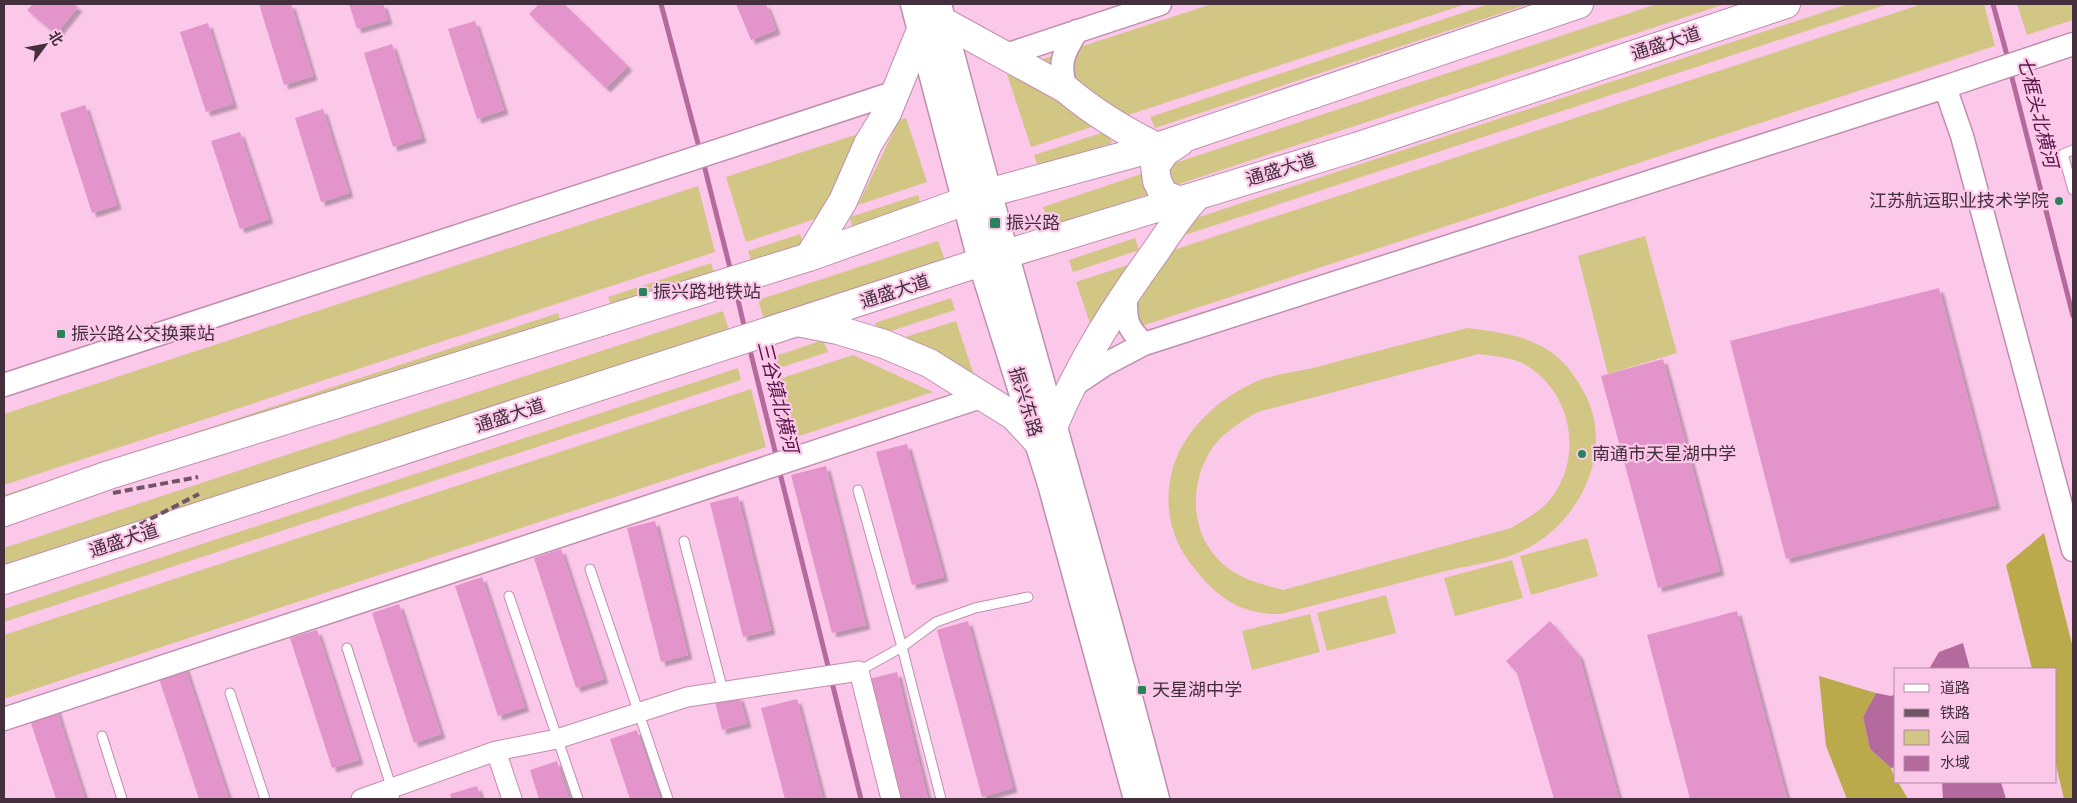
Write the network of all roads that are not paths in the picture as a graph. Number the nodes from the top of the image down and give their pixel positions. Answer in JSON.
{"nodes":[{"id":1,"x":914,"y":4,"type":"edge"},
{"id":2,"x":1160,"y":4,"type":"edge"},
{"id":3,"x":1579,"y":4,"type":"edge"},
{"id":4,"x":1786,"y":4,"type":"edge"},
{"id":5,"x":934,"y":18,"type":"edge"},
{"id":6,"x":1077,"y":31,"type":"junction"},
{"id":7,"x":2069,"y":45,"type":"edge"},
{"id":8,"x":1006,"y":55,"type":"junction"},
{"id":9,"x":1948,"y":86,"type":"junction"},
{"id":10,"x":1066,"y":89,"type":"junction"},
{"id":11,"x":896,"y":92,"type":"junction"},
{"id":12,"x":1187,"y":137,"type":"junction"},
{"id":13,"x":1156,"y":147,"type":"junction"},
{"id":14,"x":2073,"y":150,"type":"edge"},
{"id":15,"x":2073,"y":190,"type":"edge"},
{"id":16,"x":977,"y":196,"type":"junction"},
{"id":17,"x":1189,"y":199,"type":"junction"},
{"id":18,"x":809,"y":257,"type":"junction"},
{"id":19,"x":994,"y":259,"type":"junction"},
{"id":20,"x":1126,"y":292,"type":"junction"},
{"id":21,"x":798,"y":323,"type":"junction"},
{"id":22,"x":1144,"y":344,"type":"junction"},
{"id":23,"x":4,"y":385,"type":"edge"},
{"id":24,"x":1070,"y":388,"type":"junction"},
{"id":25,"x":984,"y":396,"type":"junction"},
{"id":26,"x":1045,"y":433,"type":"junction"},
{"id":27,"x":858,"y":490,"type":"dead end"},
{"id":28,"x":4,"y":512,"type":"edge"},
{"id":29,"x":684,"y":541,"type":"dead end"},
{"id":30,"x":2073,"y":550,"type":"edge"},
{"id":31,"x":590,"y":569,"type":"dead end"},
{"id":32,"x":4,"y":580,"type":"edge"},
{"id":33,"x":509,"y":596,"type":"dead end"},
{"id":34,"x":1028,"y":597,"type":"dead end"},
{"id":35,"x":902,"y":647,"type":"junction"},
{"id":36,"x":347,"y":648,"type":"dead end"},
{"id":37,"x":859,"y":672,"type":"junction"},
{"id":38,"x":723,"y":691,"type":"junction"},
{"id":39,"x":230,"y":693,"type":"dead end"},
{"id":40,"x":639,"y":712,"type":"junction"},
{"id":41,"x":4,"y":719,"type":"edge"},
{"id":42,"x":102,"y":736,"type":"dead end"},
{"id":43,"x":557,"y":739,"type":"junction"},
{"id":44,"x":496,"y":751,"type":"junction"},
{"id":45,"x":393,"y":794,"type":"edge"},
{"id":46,"x":122,"y":799,"type":"edge"},
{"id":47,"x":266,"y":799,"type":"edge"},
{"id":48,"x":362,"y":799,"type":"edge"},
{"id":49,"x":512,"y":799,"type":"edge"},
{"id":50,"x":578,"y":799,"type":"edge"},
{"id":51,"x":668,"y":799,"type":"edge"},
{"id":52,"x":891,"y":799,"type":"edge"},
{"id":53,"x":941,"y":799,"type":"edge"},
{"id":54,"x":1137,"y":799,"type":"edge"},
{"id":55,"x":1156,"y":799,"type":"edge"}],
"edges":[{"from":1,"to":5,"type":"main road","name":"振兴东路"},
{"from":2,"to":6,"type":"street"},
{"from":3,"to":12,"type":"main road"},
{"from":4,"to":17,"type":"main road","name":"通盛大道"},
{"from":5,"to":8,"type":"main road"},
{"from":5,"to":11,"type":"main road"},
{"from":5,"to":16,"type":"main road","name":"振兴东路"},
{"from":6,"to":8,"type":"street"},
{"from":6,"to":10,"type":"street"},
{"from":7,"to":9,"type":"street"},
{"from":8,"to":10,"type":"main road"},
{"from":9,"to":22,"type":"street"},
{"from":9,"to":30,"type":"street"},
{"from":10,"to":13,"type":"main road"},
{"from":11,"to":18,"type":"main road"},
{"from":11,"to":23,"type":"street"},
{"from":12,"to":13,"type":"main road"},
{"from":12,"to":17,"type":"main road"},
{"from":13,"to":16,"type":"main road"},
{"from":14,"to":15,"type":"lane"},
{"from":16,"to":18,"type":"main road"},
{"from":16,"to":19,"type":"main road","name":"振兴东路"},
{"from":17,"to":19,"type":"main road","name":"通盛大道"},
{"from":17,"to":20,"type":"main road"},
{"from":18,"to":28,"type":"main road"},
{"from":19,"to":21,"type":"main road","name":"通盛大道"},
{"from":19,"to":26,"type":"main road","name":"振兴东路"},
{"from":20,"to":22,"type":"street"},
{"from":20,"to":24,"type":"main road"},
{"from":21,"to":25,"type":"main road"},
{"from":21,"to":32,"type":"main road","name":"通盛大道"},
{"from":22,"to":24,"type":"street"},
{"from":24,"to":26,"type":"main road"},
{"from":25,"to":26,"type":"main road"},
{"from":25,"to":41,"type":"street"},
{"from":26,"to":54,"type":"main road","name":"振兴东路"},
{"from":26,"to":55,"type":"main road","name":"振兴东路"},
{"from":27,"to":35,"type":"lane"},
{"from":29,"to":38,"type":"lane"},
{"from":31,"to":40,"type":"lane"},
{"from":33,"to":43,"type":"lane"},
{"from":34,"to":35,"type":"lane"},
{"from":35,"to":37,"type":"lane"},
{"from":35,"to":53,"type":"lane"},
{"from":36,"to":45,"type":"lane"},
{"from":37,"to":38,"type":"street"},
{"from":37,"to":52,"type":"street"},
{"from":38,"to":40,"type":"street"},
{"from":39,"to":47,"type":"lane"},
{"from":40,"to":43,"type":"street"},
{"from":40,"to":51,"type":"lane"},
{"from":42,"to":46,"type":"lane"},
{"from":43,"to":44,"type":"street"},
{"from":43,"to":50,"type":"lane"},
{"from":44,"to":45,"type":"street"},
{"from":44,"to":49,"type":"street"},
{"from":45,"to":48,"type":"street"}]}
